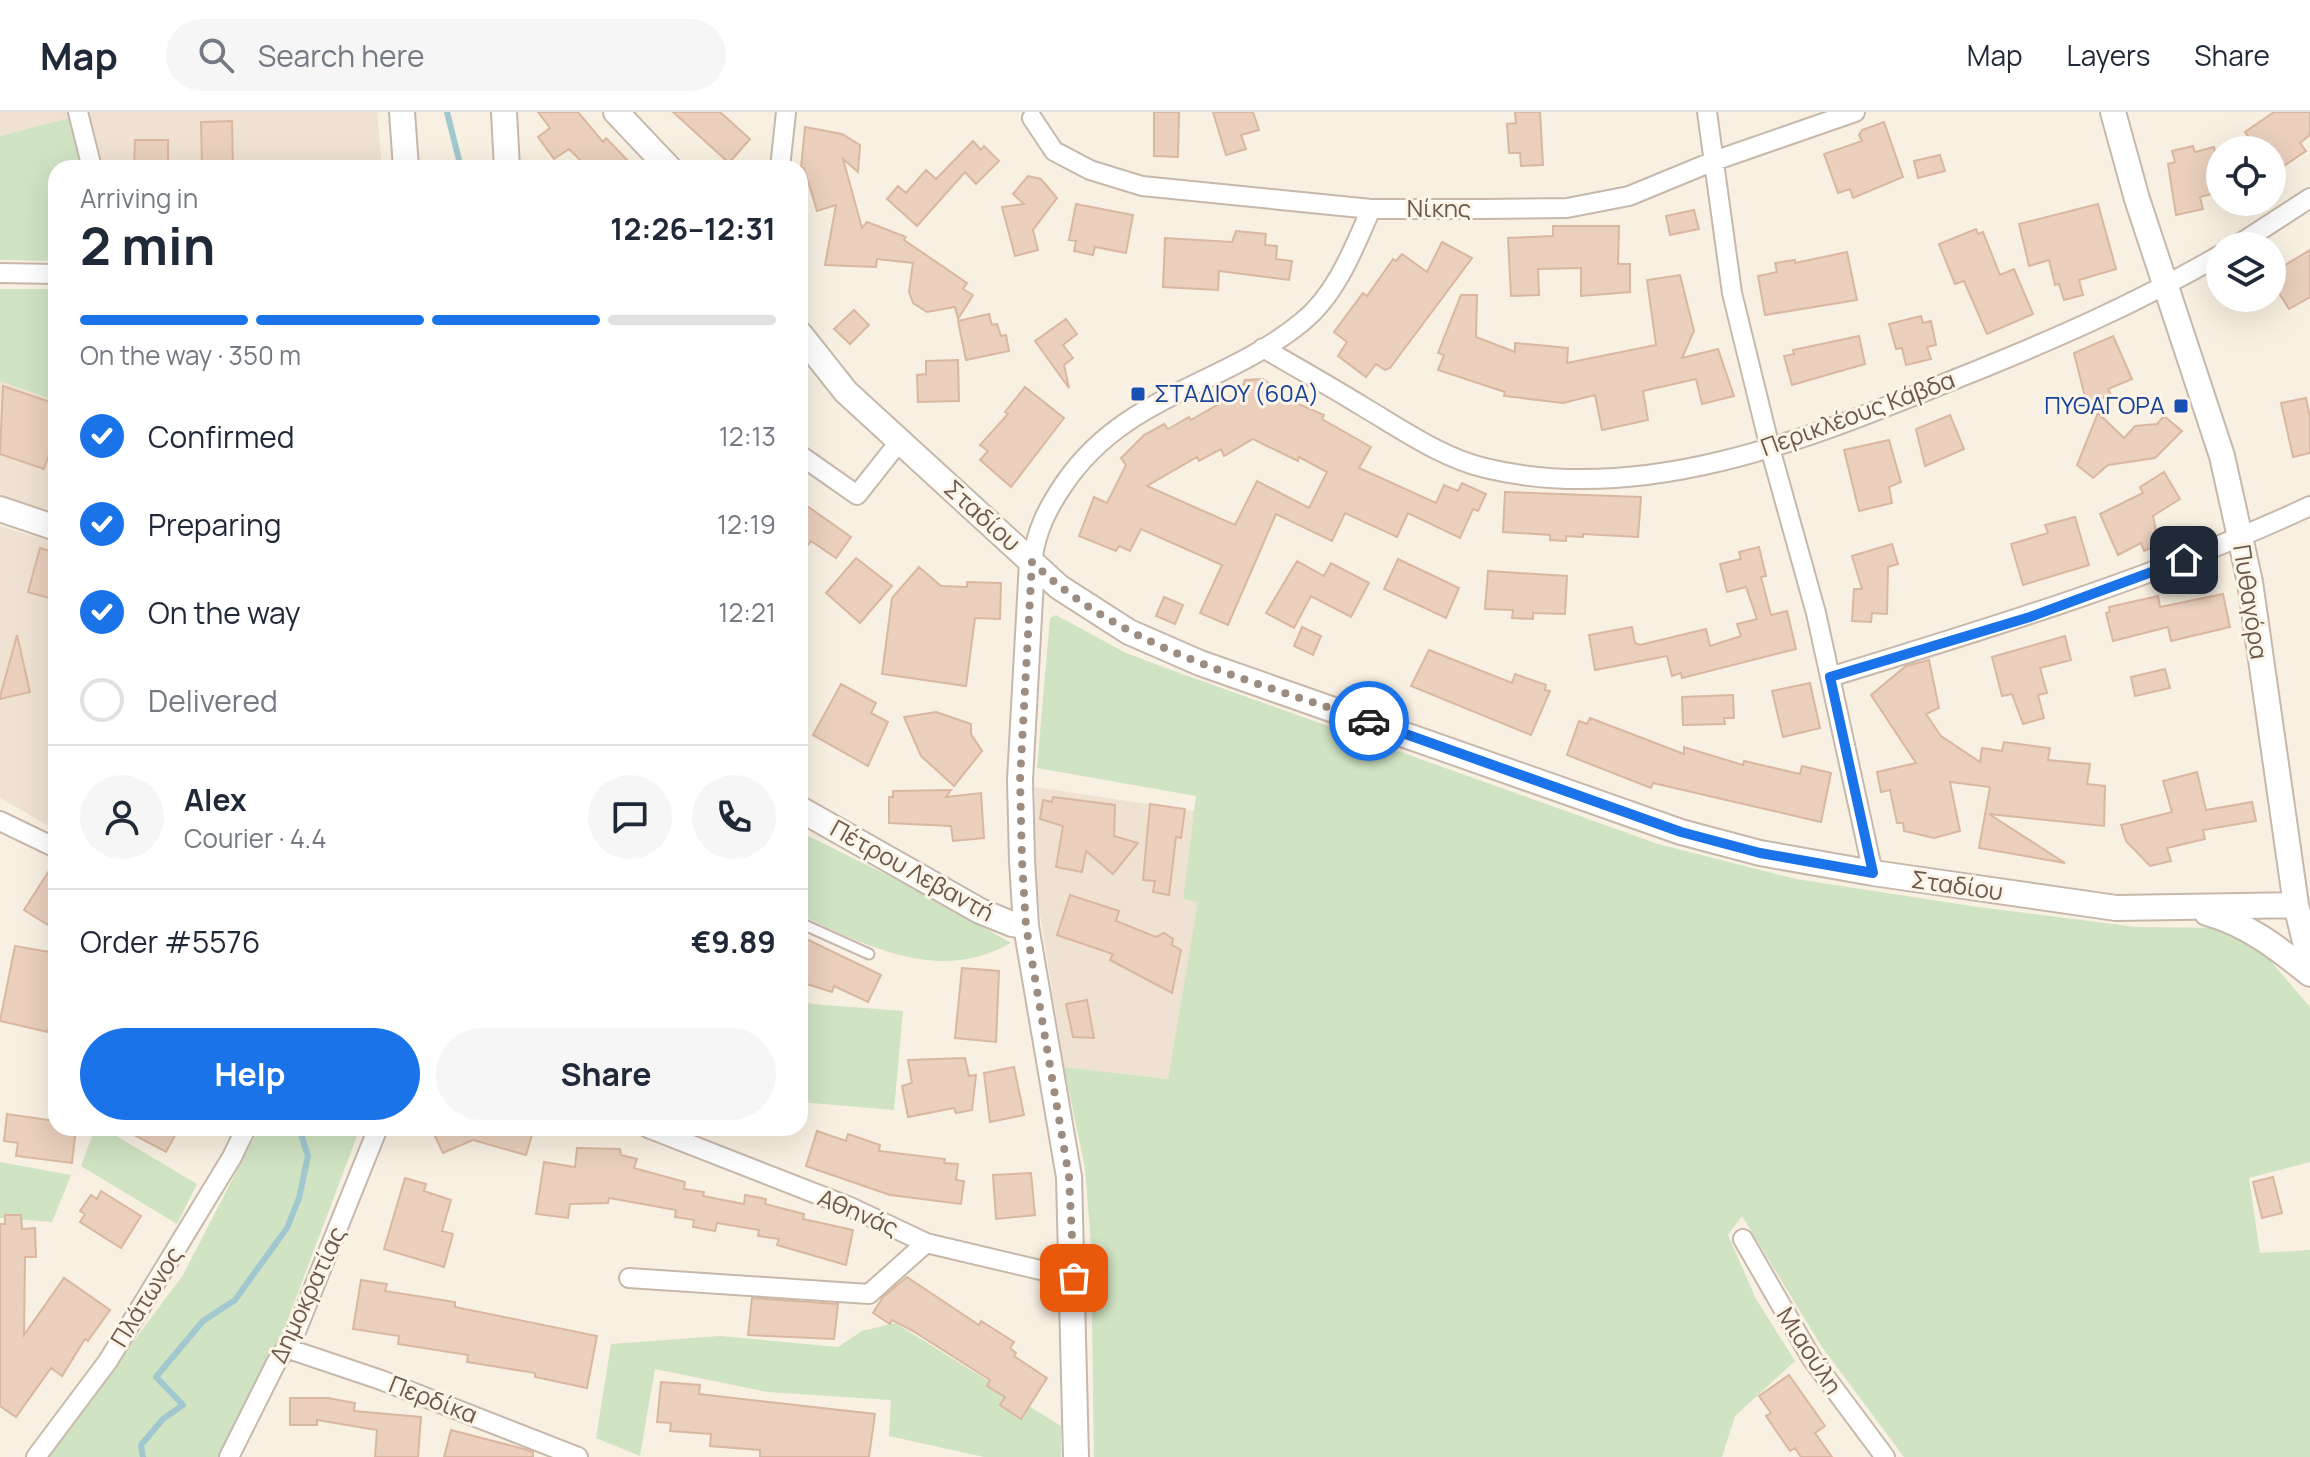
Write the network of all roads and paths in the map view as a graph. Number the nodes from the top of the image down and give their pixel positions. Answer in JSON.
{"nodes":[{"id":1,"x":78,"y":112,"type":"edge"},
{"id":2,"x":402,"y":112,"type":"edge"},
{"id":3,"x":504,"y":112,"type":"edge"},
{"id":4,"x":616,"y":112,"type":"edge"},
{"id":5,"x":786,"y":112,"type":"edge"},
{"id":6,"x":1707,"y":112,"type":"edge"},
{"id":7,"x":1855,"y":112,"type":"edge"},
{"id":8,"x":2113,"y":112,"type":"edge"},
{"id":9,"x":1032,"y":118,"type":"dead end"},
{"id":10,"x":90,"y":160,"type":"edge"},
{"id":11,"x":405,"y":160,"type":"edge"},
{"id":12,"x":507,"y":160,"type":"edge"},
{"id":13,"x":661,"y":160,"type":"edge"},
{"id":14,"x":781,"y":160,"type":"edge"},
{"id":15,"x":1714,"y":161,"type":"junction"},
{"id":16,"x":2310,"y":198,"type":"edge"},
{"id":17,"x":1371,"y":209,"type":"junction"},
{"id":18,"x":2258,"y":232,"type":"edge"},
{"id":19,"x":2206,"y":263,"type":"edge"},
{"id":20,"x":0,"y":273,"type":"edge"},
{"id":21,"x":48,"y":274,"type":"edge"},
{"id":22,"x":2167,"y":287,"type":"junction"},
{"id":23,"x":808,"y":344,"type":"edge"},
{"id":24,"x":1263,"y":348,"type":"junction"},
{"id":25,"x":899,"y":442,"type":"junction"},
{"id":26,"x":1770,"y":448,"type":"junction"},
{"id":27,"x":808,"y":461,"type":"edge"},
{"id":28,"x":2310,"y":506,"type":"edge"},
{"id":29,"x":0,"y":509,"type":"edge"},
{"id":30,"x":48,"y":525,"type":"edge"},
{"id":31,"x":2241,"y":539,"type":"junction"},
{"id":32,"x":1032,"y":562,"type":"junction"},
{"id":33,"x":1830,"y":677,"type":"junction"},
{"id":34,"x":808,"y":814,"type":"edge"},
{"id":35,"x":0,"y":821,"type":"edge"},
{"id":36,"x":48,"y":844,"type":"edge"},
{"id":37,"x":1873,"y":873,"type":"junction"},
{"id":38,"x":2303,"y":906,"type":"edge"},
{"id":39,"x":2189,"y":908,"type":"junction"},
{"id":40,"x":1026,"y":926,"type":"junction"},
{"id":41,"x":808,"y":927,"type":"edge"},
{"id":42,"x":869,"y":954,"type":"dead end"},
{"id":43,"x":2310,"y":962,"type":"edge"},
{"id":44,"x":2310,"y":974,"type":"edge"},
{"id":45,"x":242,"y":1136,"type":"edge"},
{"id":46,"x":375,"y":1136,"type":"edge"},
{"id":47,"x":668,"y":1136,"type":"edge"},
{"id":48,"x":1743,"y":1239,"type":"dead end"},
{"id":49,"x":926,"y":1243,"type":"junction"},
{"id":50,"x":629,"y":1278,"type":"dead end"},
{"id":51,"x":1074,"y":1278,"type":"junction"},
{"id":52,"x":286,"y":1348,"type":"junction"},
{"id":53,"x":545,"y":1451,"type":"edge"},
{"id":54,"x":36,"y":1457,"type":"edge"},
{"id":55,"x":229,"y":1457,"type":"edge"},
{"id":56,"x":578,"y":1457,"type":"edge"},
{"id":57,"x":1076,"y":1457,"type":"edge"},
{"id":58,"x":1885,"y":1457,"type":"edge"}],
"edges":[{"from":1,"to":10,"type":"street"},
{"from":2,"to":11,"type":"street"},
{"from":3,"to":12,"type":"street"},
{"from":4,"to":13,"type":"street"},
{"from":5,"to":14,"type":"street"},
{"from":6,"to":15,"type":"street"},
{"from":7,"to":15,"type":"street","name":"Νίκης"},
{"from":8,"to":22,"type":"street","name":"Πυθαγόρα"},
{"from":9,"to":17,"type":"street","name":"Νίκης"},
{"from":15,"to":17,"type":"street","name":"Νίκης"},
{"from":15,"to":26,"type":"street"},
{"from":16,"to":18,"type":"street"},
{"from":17,"to":24,"type":"street"},
{"from":19,"to":22,"type":"street","name":"Περικλέους Κάβδα"},
{"from":20,"to":21,"type":"street"},
{"from":22,"to":26,"type":"street","name":"Περικλέους Κάβδα"},
{"from":22,"to":31,"type":"street","name":"Πυθαγόρα"},
{"from":23,"to":25,"type":"street","name":"Σταδίου"},
{"from":24,"to":26,"type":"street","name":"Περικλέους Κάβδα"},
{"from":24,"to":32,"type":"street"},
{"from":25,"to":27,"type":"street"},
{"from":25,"to":32,"type":"street","name":"Σταδίου"},
{"from":26,"to":33,"type":"street"},
{"from":28,"to":31,"type":"street"},
{"from":29,"to":30,"type":"street"},
{"from":31,"to":33,"type":"street"},
{"from":31,"to":38,"type":"street","name":"Πυθαγόρα"},
{"from":32,"to":37,"type":"street","name":"Σταδίου"},
{"from":32,"to":40,"type":"street"},
{"from":33,"to":37,"type":"street"},
{"from":34,"to":40,"type":"street","name":"Πέτρου Λεβαντή"},
{"from":35,"to":36,"type":"street"},
{"from":37,"to":39,"type":"street","name":"Σταδίου"},
{"from":38,"to":39,"type":"street","name":"Σταδίου"},
{"from":38,"to":43,"type":"street","name":"Πυθαγόρα"},
{"from":39,"to":44,"type":"street"},
{"from":40,"to":51,"type":"street"},
{"from":41,"to":42,"type":"lane"},
{"from":45,"to":54,"type":"street","name":"Πλάτωνος"},
{"from":46,"to":52,"type":"street","name":"Δημοκρατίας"},
{"from":47,"to":49,"type":"street","name":"Αθηνάς"},
{"from":48,"to":58,"type":"street","name":"Μιαούλη"},
{"from":49,"to":50,"type":"street"},
{"from":49,"to":51,"type":"street","name":"Αθηνάς"},
{"from":51,"to":57,"type":"street"},
{"from":52,"to":53,"type":"street","name":"Περδίκα"},
{"from":52,"to":55,"type":"street","name":"Δημοκρατίας"},
{"from":53,"to":56,"type":"street","name":"Περδίκα"}]}
